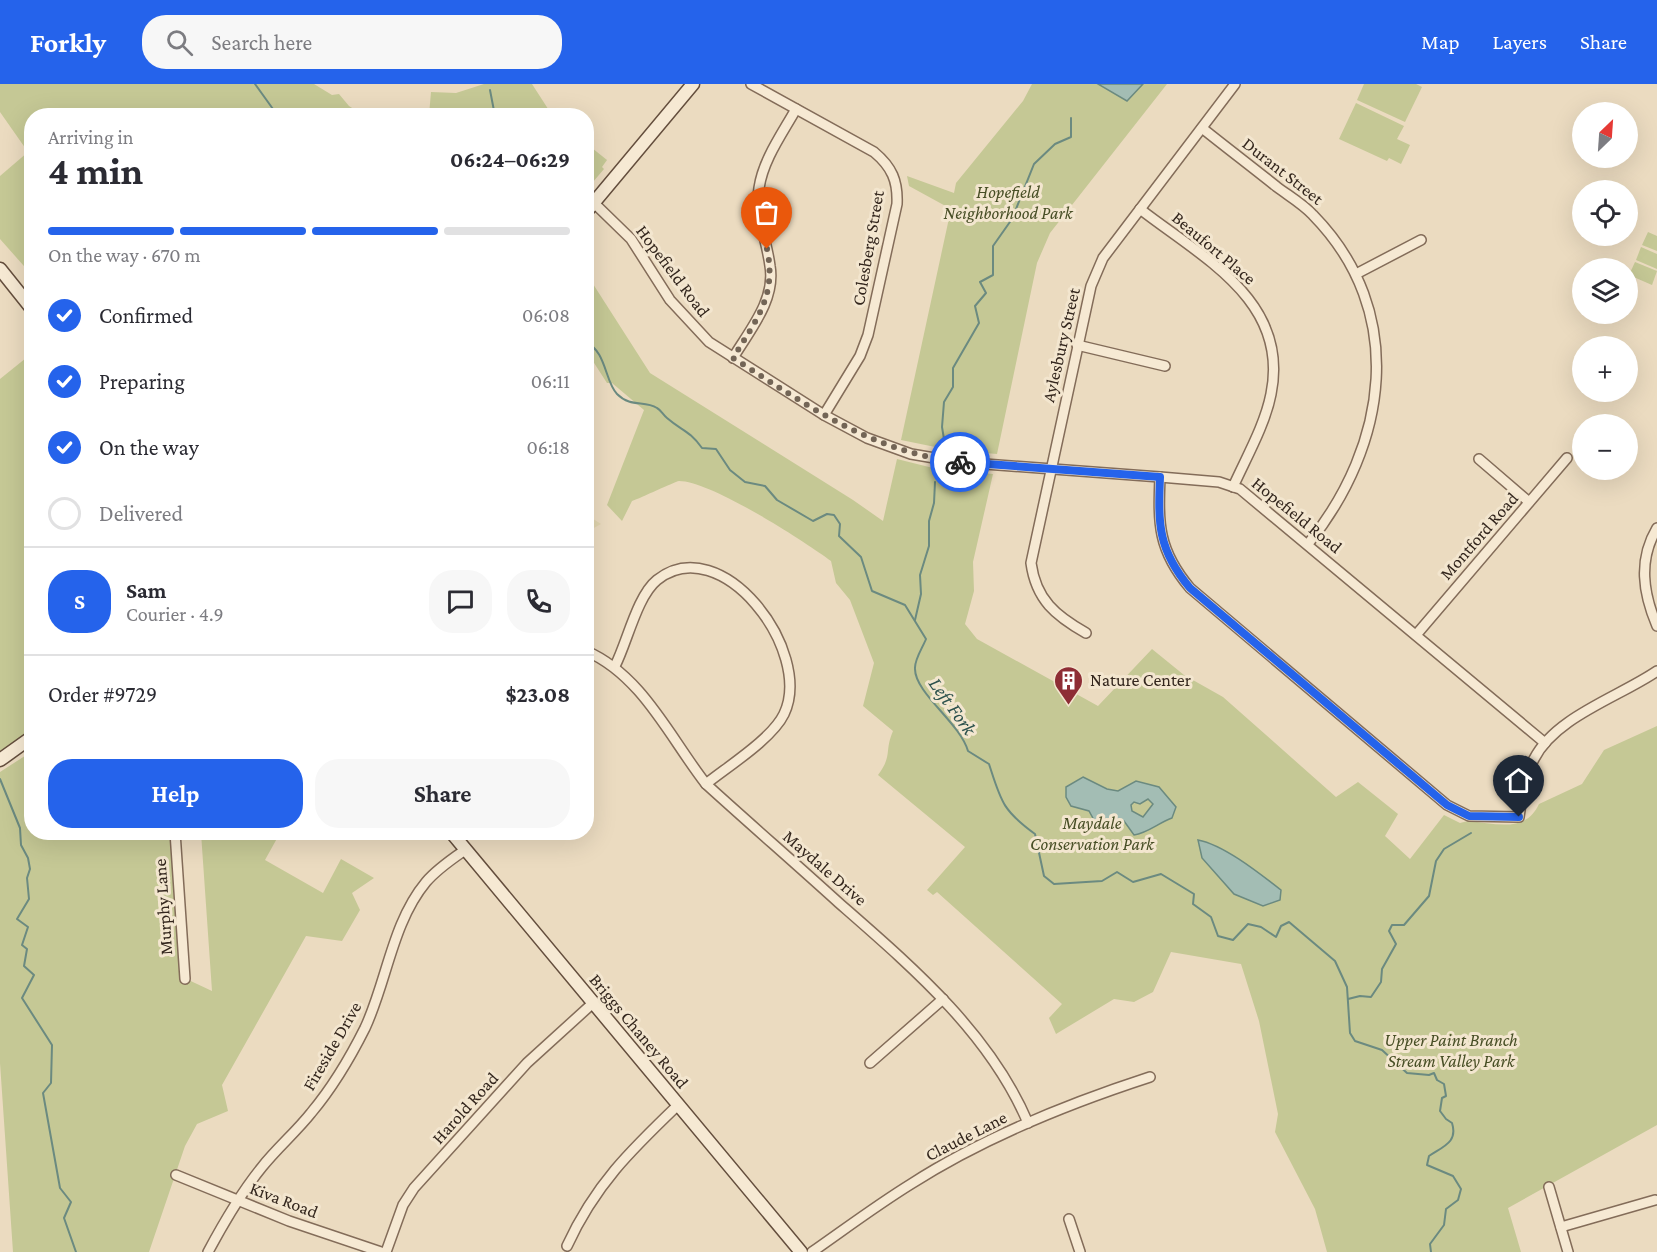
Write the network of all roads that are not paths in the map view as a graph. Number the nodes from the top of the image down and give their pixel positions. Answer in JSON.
{"nodes":[{"id":1,"x":693,"y":84,"type":"edge"},
{"id":2,"x":751,"y":84,"type":"edge"},
{"id":3,"x":1235,"y":84,"type":"edge"},
{"id":4,"x":796,"y":109,"type":"junction"},
{"id":5,"x":1202,"y":128,"type":"junction"},
{"id":6,"x":594,"y":203,"type":"edge"},
{"id":7,"x":1140,"y":209,"type":"junction"},
{"id":8,"x":594,"y":211,"type":"edge"},
{"id":9,"x":1421,"y":240,"type":"dead end"},
{"id":10,"x":0,"y":269,"type":"edge"},
{"id":11,"x":1356,"y":274,"type":"junction"},
{"id":12,"x":24,"y":299,"type":"edge"},
{"id":13,"x":1077,"y":345,"type":"junction"},
{"id":14,"x":733,"y":358,"type":"junction"},
{"id":15,"x":1165,"y":366,"type":"dead end"},
{"id":16,"x":824,"y":415,"type":"junction"},
{"id":17,"x":1567,"y":458,"type":"dead end"},
{"id":18,"x":1479,"y":459,"type":"dead end"},
{"id":19,"x":1050,"y":469,"type":"junction"},
{"id":20,"x":1160,"y":477,"type":"junction"},
{"id":21,"x":1233,"y":487,"type":"junction"},
{"id":22,"x":1529,"y":502,"type":"junction"},
{"id":23,"x":1657,"y":528,"type":"edge"},
{"id":24,"x":1308,"y":544,"type":"junction"},
{"id":25,"x":1657,"y":626,"type":"edge"},
{"id":26,"x":1086,"y":633,"type":"dead end"},
{"id":27,"x":1416,"y":635,"type":"junction"},
{"id":28,"x":594,"y":655,"type":"edge"},
{"id":29,"x":615,"y":666,"type":"junction"},
{"id":30,"x":1657,"y":671,"type":"edge"},
{"id":31,"x":24,"y":743,"type":"edge"},
{"id":32,"x":1545,"y":744,"type":"junction"},
{"id":33,"x":0,"y":760,"type":"edge"},
{"id":34,"x":706,"y":784,"type":"junction"},
{"id":35,"x":176,"y":840,"type":"edge"},
{"id":36,"x":457,"y":840,"type":"edge"},
{"id":37,"x":465,"y":850,"type":"junction"},
{"id":38,"x":185,"y":979,"type":"dead end"},
{"id":39,"x":943,"y":999,"type":"junction"},
{"id":40,"x":593,"y":1003,"type":"junction"},
{"id":41,"x":870,"y":1063,"type":"dead end"},
{"id":42,"x":1150,"y":1077,"type":"dead end"},
{"id":43,"x":678,"y":1106,"type":"junction"},
{"id":44,"x":1028,"y":1123,"type":"junction"},
{"id":45,"x":176,"y":1175,"type":"dead end"},
{"id":46,"x":1550,"y":1187,"type":"dead end"},
{"id":47,"x":237,"y":1200,"type":"junction"},
{"id":48,"x":1655,"y":1200,"type":"dead end"},
{"id":49,"x":1069,"y":1219,"type":"dead end"},
{"id":50,"x":1562,"y":1227,"type":"junction"},
{"id":51,"x":567,"y":1246,"type":"dead end"},
{"id":52,"x":207,"y":1252,"type":"edge"},
{"id":53,"x":381,"y":1252,"type":"edge"},
{"id":54,"x":386,"y":1252,"type":"edge"},
{"id":55,"x":801,"y":1252,"type":"edge"},
{"id":56,"x":812,"y":1252,"type":"edge"},
{"id":57,"x":1080,"y":1252,"type":"edge"},
{"id":58,"x":1568,"y":1252,"type":"edge"}],
"edges":[{"from":1,"to":6,"type":"main road"},
{"from":2,"to":4,"type":"street","name":"Colesberg Street"},
{"from":3,"to":5,"type":"street","name":"Aylesbury Street"},
{"from":4,"to":14,"type":"street"},
{"from":4,"to":16,"type":"street","name":"Colesberg Street"},
{"from":5,"to":7,"type":"street","name":"Aylesbury Street"},
{"from":5,"to":11,"type":"street","name":"Durant Street"},
{"from":7,"to":13,"type":"street","name":"Aylesbury Street"},
{"from":7,"to":21,"type":"street","name":"Beaufort Place"},
{"from":8,"to":14,"type":"street","name":"Hopefield Road"},
{"from":9,"to":11,"type":"street"},
{"from":10,"to":12,"type":"main road"},
{"from":11,"to":24,"type":"street","name":"Durant Street"},
{"from":13,"to":15,"type":"street"},
{"from":13,"to":19,"type":"street","name":"Aylesbury Street"},
{"from":14,"to":16,"type":"street","name":"Hopefield Road"},
{"from":16,"to":19,"type":"street","name":"Hopefield Road"},
{"from":17,"to":22,"type":"street","name":"Montford Road"},
{"from":18,"to":22,"type":"street"},
{"from":19,"to":20,"type":"street","name":"Hopefield Road"},
{"from":19,"to":26,"type":"street","name":"Aylesbury Street"},
{"from":20,"to":21,"type":"street","name":"Hopefield Road"},
{"from":20,"to":32,"type":"street"},
{"from":21,"to":24,"type":"street","name":"Hopefield Road"},
{"from":22,"to":27,"type":"street","name":"Montford Road"},
{"from":23,"to":25,"type":"street"},
{"from":24,"to":27,"type":"street","name":"Hopefield Road"},
{"from":27,"to":32,"type":"street","name":"Hopefield Road"},
{"from":28,"to":29,"type":"street","name":"Maydale Drive"},
{"from":29,"to":34,"type":"street","name":"Maydale Drive"},
{"from":29,"to":34,"type":"street"},
{"from":30,"to":32,"type":"street"},
{"from":31,"to":33,"type":"main road"},
{"from":34,"to":39,"type":"street","name":"Maydale Drive"},
{"from":35,"to":38,"type":"street","name":"Murphy Lane"},
{"from":36,"to":37,"type":"main road","name":"Briggs Chaney Road"},
{"from":37,"to":40,"type":"main road","name":"Briggs Chaney Road"},
{"from":37,"to":47,"type":"street","name":"Fireside Drive"},
{"from":39,"to":41,"type":"street"},
{"from":39,"to":44,"type":"street","name":"Maydale Drive"},
{"from":40,"to":43,"type":"main road","name":"Briggs Chaney Road"},
{"from":40,"to":54,"type":"street","name":"Harold Road"},
{"from":42,"to":44,"type":"street","name":"Claude Lane"},
{"from":43,"to":51,"type":"street"},
{"from":43,"to":55,"type":"main road","name":"Briggs Chaney Road"},
{"from":44,"to":56,"type":"street","name":"Claude Lane"},
{"from":45,"to":47,"type":"street","name":"Kiva Road"},
{"from":46,"to":50,"type":"street"},
{"from":47,"to":52,"type":"street","name":"Fireside Drive"},
{"from":47,"to":53,"type":"street","name":"Kiva Road"},
{"from":48,"to":50,"type":"street"},
{"from":49,"to":57,"type":"street"},
{"from":50,"to":58,"type":"street"}]}
